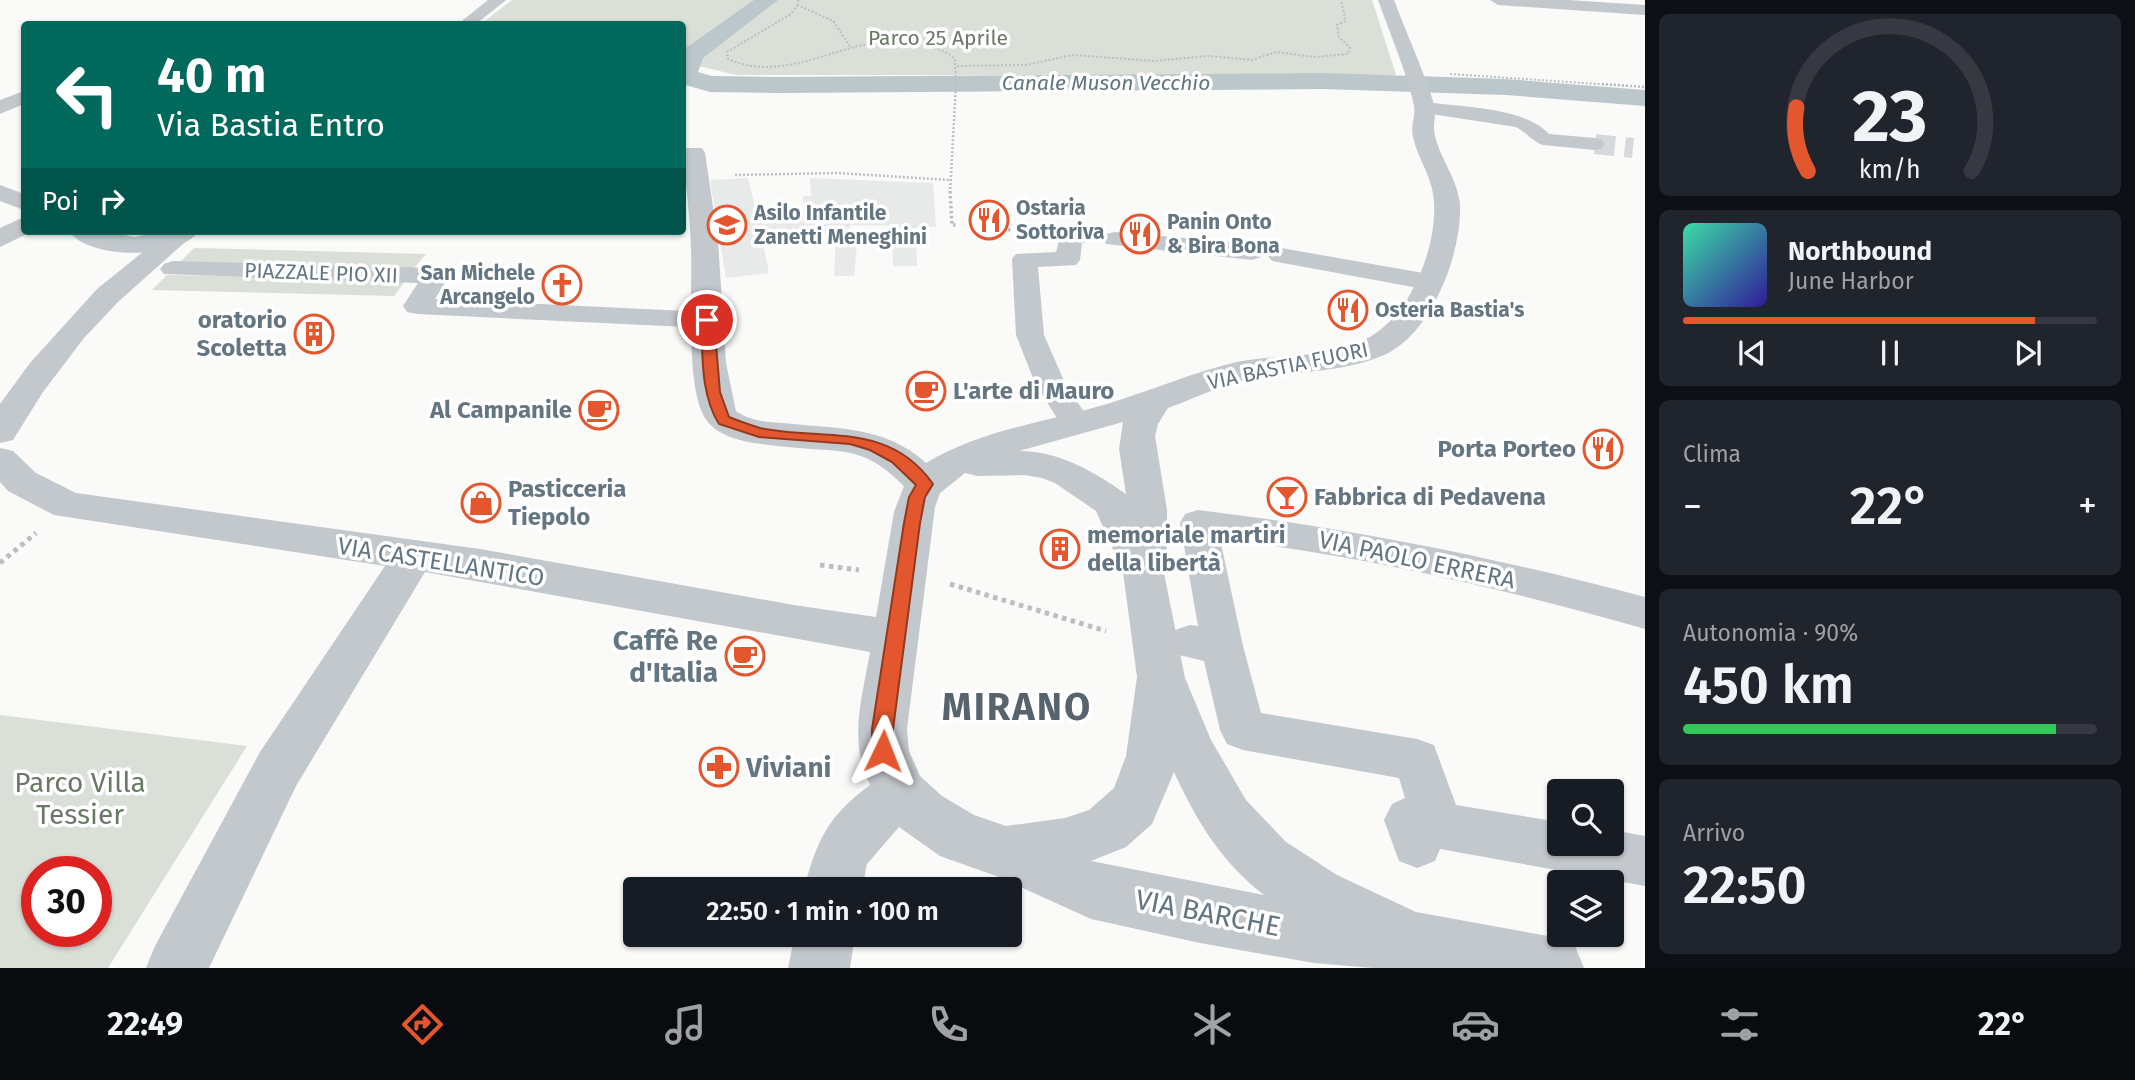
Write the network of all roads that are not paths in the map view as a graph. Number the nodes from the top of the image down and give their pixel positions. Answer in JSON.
{"nodes":[{"id":1,"x":498,"y":0,"type":"edge"},
{"id":2,"x":1386,"y":0,"type":"edge"},
{"id":3,"x":1498,"y":0,"type":"edge"},
{"id":4,"x":1645,"y":10,"type":"edge"},
{"id":5,"x":470,"y":21,"type":"edge"},
{"id":6,"x":1418,"y":91,"type":"junction"},
{"id":7,"x":21,"y":98,"type":"edge"},
{"id":8,"x":0,"y":108,"type":"edge"},
{"id":9,"x":1595,"y":144,"type":"tunnel mouth"},
{"id":10,"x":696,"y":165,"type":"road end"},
{"id":11,"x":0,"y":192,"type":"edge"},
{"id":12,"x":21,"y":202,"type":"edge"},
{"id":13,"x":21,"y":227,"type":"edge"},
{"id":14,"x":91,"y":235,"type":"edge"},
{"id":15,"x":176,"y":235,"type":"edge"},
{"id":16,"x":181,"y":235,"type":"edge"},
{"id":17,"x":1084,"y":236,"type":"dead end"},
{"id":18,"x":0,"y":239,"type":"edge"},
{"id":19,"x":1115,"y":239,"type":"dead end"},
{"id":20,"x":110,"y":244,"type":"junction"},
{"id":21,"x":1252,"y":253,"type":"dead end"},
{"id":22,"x":1281,"y":256,"type":"dead end"},
{"id":23,"x":173,"y":269,"type":"dead end"},
{"id":24,"x":126,"y":279,"type":"junction"},
{"id":25,"x":1429,"y":282,"type":"junction"},
{"id":26,"x":707,"y":320,"type":"junction"},
{"id":27,"x":1156,"y":401,"type":"junction"},
{"id":28,"x":1076,"y":424,"type":"junction"},
{"id":29,"x":0,"y":432,"type":"edge"},
{"id":30,"x":0,"y":460,"type":"edge"},
{"id":31,"x":939,"y":475,"type":"junction"},
{"id":32,"x":1112,"y":503,"type":"junction"},
{"id":33,"x":413,"y":557,"type":"junction"},
{"id":34,"x":1144,"y":572,"type":"junction"},
{"id":35,"x":1645,"y":613,"type":"edge"},
{"id":36,"x":895,"y":638,"type":"junction"},
{"id":37,"x":1191,"y":655,"type":"junction"},
{"id":38,"x":901,"y":793,"type":"junction"},
{"id":39,"x":1006,"y":853,"type":"junction"},
{"id":40,"x":1645,"y":861,"type":"edge"},
{"id":41,"x":836,"y":877,"type":"edge"},
{"id":42,"x":1418,"y":942,"type":"junction"},
{"id":43,"x":823,"y":947,"type":"edge"},
{"id":44,"x":177,"y":968,"type":"edge"},
{"id":45,"x":819,"y":968,"type":"edge"},
{"id":46,"x":1553,"y":968,"type":"edge"}],
"edges":[{"from":1,"to":5,"type":"street"},
{"from":2,"to":6,"type":"street","name":"VIA BASTIA FUORI"},
{"from":3,"to":4,"type":"street"},
{"from":6,"to":9,"type":"street"},
{"from":6,"to":25,"type":"street","name":"VIA BASTIA FUORI"},
{"from":7,"to":8,"type":"street"},
{"from":10,"to":26,"type":"street"},
{"from":11,"to":12,"type":"street"},
{"from":13,"to":18,"type":"street"},
{"from":14,"to":20,"type":"street"},
{"from":15,"to":20,"type":"street"},
{"from":16,"to":24,"type":"street"},
{"from":17,"to":28,"type":"street"},
{"from":19,"to":21,"type":"street"},
{"from":20,"to":24,"type":"street"},
{"from":22,"to":25,"type":"street"},
{"from":23,"to":26,"type":"street","name":"PIAZZALE PIO XII"},
{"from":24,"to":29,"type":"street"},
{"from":25,"to":27,"type":"street","name":"VIA BASTIA FUORI"},
{"from":26,"to":31,"type":"street"},
{"from":27,"to":28,"type":"street","name":"VIA BASTIA FUORI"},
{"from":27,"to":34,"type":"street"},
{"from":28,"to":31,"type":"street","name":"VIA BASTIA FUORI"},
{"from":28,"to":32,"type":"street"},
{"from":30,"to":33,"type":"street","name":"VIA CASTELLANTICO"},
{"from":31,"to":32,"type":"street"},
{"from":31,"to":36,"type":"street"},
{"from":32,"to":34,"type":"street"},
{"from":33,"to":36,"type":"street","name":"VIA CASTELLANTICO"},
{"from":33,"to":44,"type":"street"},
{"from":34,"to":37,"type":"street"},
{"from":35,"to":37,"type":"street","name":"VIA PAOLO ERRERA"},
{"from":36,"to":38,"type":"street"},
{"from":37,"to":39,"type":"street"},
{"from":37,"to":40,"type":"street"},
{"from":37,"to":42,"type":"street","name":"VIA BARCHE"},
{"from":38,"to":39,"type":"street","name":"VIA BARCHE"},
{"from":38,"to":41,"type":"street"},
{"from":39,"to":42,"type":"street","name":"VIA BARCHE"},
{"from":42,"to":46,"type":"street","name":"VIA BARCHE"},
{"from":43,"to":45,"type":"street"}]}
